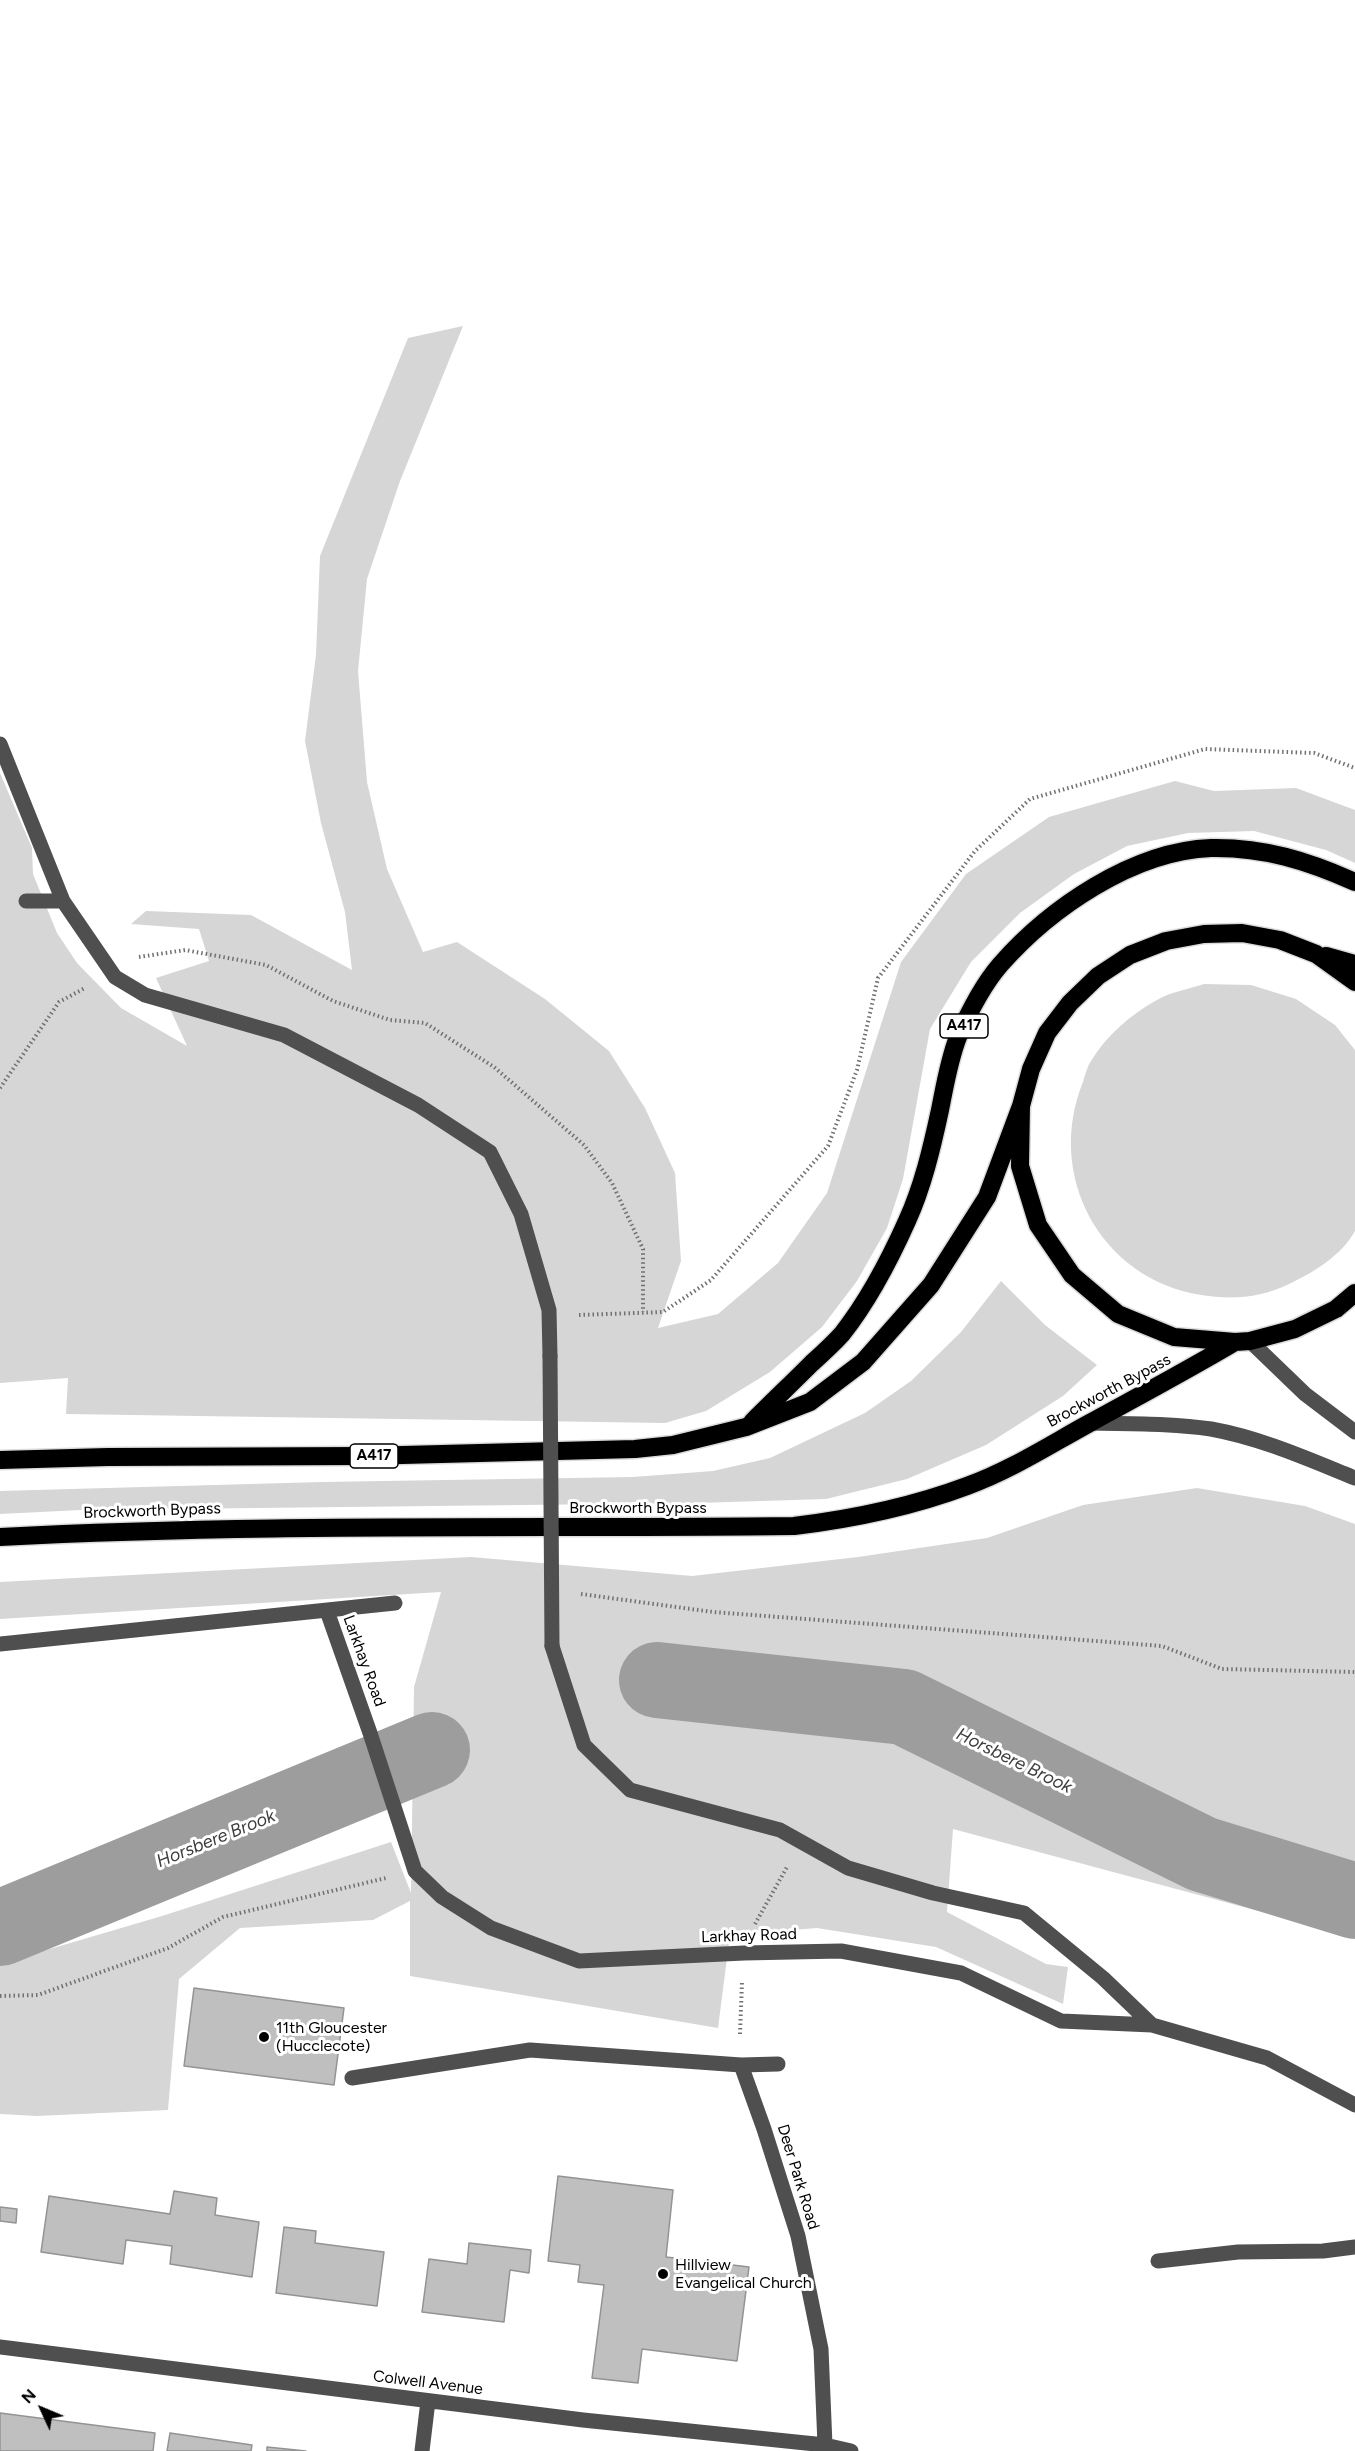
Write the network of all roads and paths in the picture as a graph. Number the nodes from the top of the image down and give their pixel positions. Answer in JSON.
{"nodes":[{"id":1,"x":0,"y":744,"type":"edge"},
{"id":2,"x":1355,"y":768,"type":"edge"},
{"id":3,"x":1355,"y":882,"type":"edge"},
{"id":4,"x":63,"y":900,"type":"junction"},
{"id":5,"x":26,"y":901,"type":"dead end"},
{"id":6,"x":1316,"y":954,"type":"junction"},
{"id":7,"x":1355,"y":964,"type":"edge"},
{"id":8,"x":1355,"y":982,"type":"edge"},
{"id":9,"x":1021,"y":1106,"type":"junction"},
{"id":10,"x":1355,"y":1293,"type":"edge"},
{"id":11,"x":549,"y":1310,"type":"junction"},
{"id":12,"x":1242,"y":1341,"type":"junction"},
{"id":13,"x":1090,"y":1422,"type":"junction"},
{"id":14,"x":746,"y":1427,"type":"junction"},
{"id":15,"x":1355,"y":1432,"type":"edge"},
{"id":16,"x":0,"y":1460,"type":"edge"},
{"id":17,"x":1355,"y":1478,"type":"edge"},
{"id":18,"x":0,"y":1537,"type":"edge"},
{"id":19,"x":551,"y":1591,"type":"junction"},
{"id":20,"x":395,"y":1603,"type":"dead end"},
{"id":21,"x":327,"y":1611,"type":"junction"},
{"id":22,"x":0,"y":1644,"type":"edge"},
{"id":23,"x":1355,"y":1672,"type":"edge"},
{"id":24,"x":801,"y":1841,"type":"junction"},
{"id":25,"x":415,"y":1871,"type":"junction"},
{"id":26,"x":742,"y":1953,"type":"junction"},
{"id":27,"x":0,"y":1996,"type":"edge"},
{"id":28,"x":1152,"y":2025,"type":"junction"},
{"id":29,"x":778,"y":2064,"type":"dead end"},
{"id":30,"x":741,"y":2065,"type":"junction"},
{"id":31,"x":352,"y":2078,"type":"dead end"},
{"id":32,"x":1355,"y":2105,"type":"edge"},
{"id":33,"x":1355,"y":2247,"type":"edge"},
{"id":34,"x":1158,"y":2261,"type":"dead end"},
{"id":35,"x":0,"y":2347,"type":"edge"},
{"id":36,"x":428,"y":2401,"type":"junction"},
{"id":37,"x":825,"y":2445,"type":"junction"},
{"id":38,"x":422,"y":2451,"type":"edge"},
{"id":39,"x":851,"y":2451,"type":"edge"}],
"edges":[{"from":1,"to":4,"type":"street"},
{"from":2,"to":11,"type":"path"},
{"from":3,"to":14,"type":"highway","number":"A417"},
{"from":4,"to":5,"type":"street"},
{"from":4,"to":11,"type":"street"},
{"from":6,"to":7,"type":"highway"},
{"from":6,"to":8,"type":"highway"},
{"from":6,"to":9,"type":"highway"},
{"from":9,"to":12,"type":"highway"},
{"from":9,"to":14,"type":"highway","number":"A417"},
{"from":10,"to":12,"type":"highway"},
{"from":11,"to":19,"type":"street","bridge":true},
{"from":12,"to":13,"type":"highway","name":"Brockworth Bypass"},
{"from":12,"to":15,"type":"street"},
{"from":13,"to":17,"type":"street"},
{"from":13,"to":18,"type":"highway","name":"Brockworth Bypass"},
{"from":14,"to":16,"type":"highway","number":"A417"},
{"from":19,"to":23,"type":"path"},
{"from":19,"to":24,"type":"street","bridge":true},
{"from":20,"to":21,"type":"street","name":"Larkhay Road"},
{"from":21,"to":22,"type":"street","name":"Larkhay Road"},
{"from":21,"to":25,"type":"street","name":"Larkhay Road"},
{"from":24,"to":26,"type":"path"},
{"from":24,"to":28,"type":"street"},
{"from":25,"to":26,"type":"street","name":"Larkhay Road"},
{"from":25,"to":27,"type":"path"},
{"from":26,"to":28,"type":"street","name":"Larkhay Road"},
{"from":26,"to":30,"type":"path"},
{"from":28,"to":32,"type":"street","name":"Larkhay Road"},
{"from":29,"to":30,"type":"street"},
{"from":30,"to":31,"type":"street"},
{"from":30,"to":37,"type":"street","name":"Deer Park Road"},
{"from":33,"to":34,"type":"street"},
{"from":35,"to":36,"type":"street","name":"Colwell Avenue"},
{"from":36,"to":37,"type":"street","name":"Colwell Avenue"},
{"from":36,"to":38,"type":"street"},
{"from":37,"to":39,"type":"street","name":"Colwell Avenue"}]}
